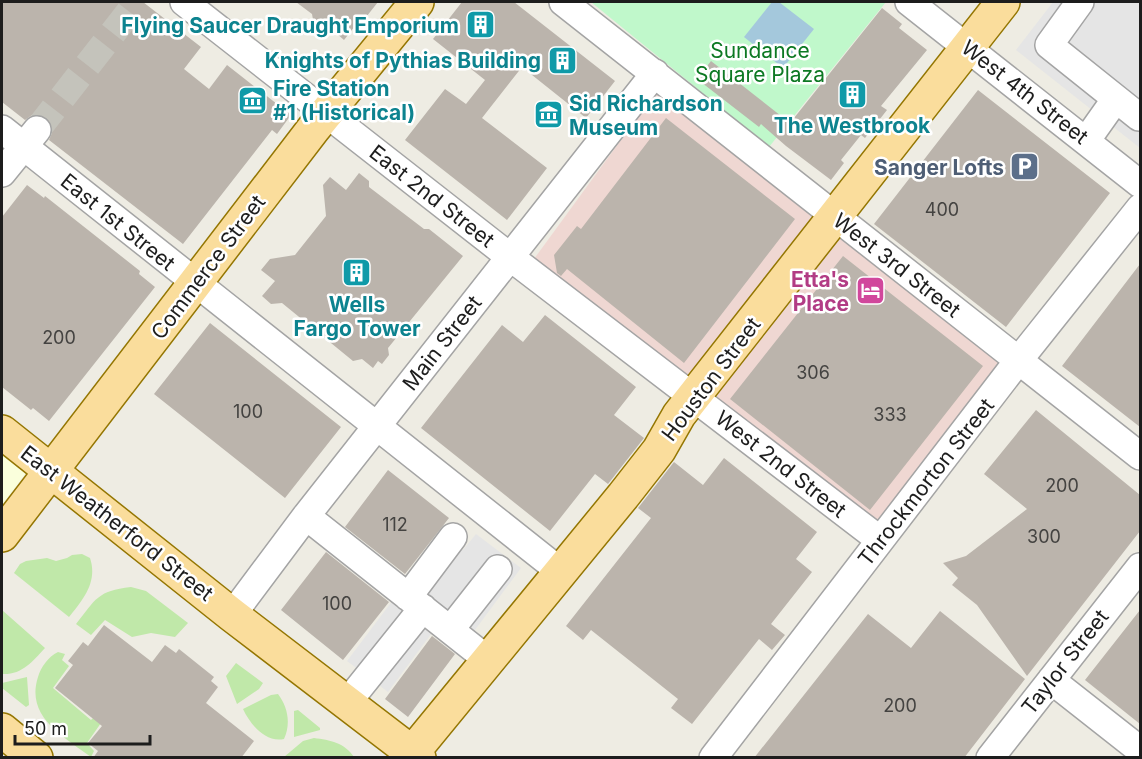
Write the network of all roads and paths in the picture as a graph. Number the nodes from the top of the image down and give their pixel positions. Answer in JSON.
{"nodes":[{"id":1,"x":184,"y":2,"type":"edge"},
{"id":2,"x":417,"y":2,"type":"edge"},
{"id":3,"x":563,"y":2,"type":"edge"},
{"id":4,"x":909,"y":2,"type":"edge"},
{"id":5,"x":1003,"y":2,"type":"edge"},
{"id":6,"x":1080,"y":2,"type":"edge"},
{"id":7,"x":968,"y":47,"type":"junction"},
{"id":8,"x":655,"y":74,"type":"junction"},
{"id":9,"x":1115,"y":100,"type":"junction"},
{"id":10,"x":326,"y":113,"type":"junction"},
{"id":11,"x":1140,"y":116,"type":"edge"},
{"id":12,"x":2,"y":129,"type":"edge"},
{"id":13,"x":30,"y":138,"type":"junction"},
{"id":14,"x":1086,"y":141,"type":"junction"},
{"id":15,"x":2,"y":173,"type":"edge"},
{"id":16,"x":1140,"y":184,"type":"edge"},
{"id":17,"x":1140,"y":208,"type":"edge"},
{"id":18,"x":835,"y":217,"type":"junction"},
{"id":19,"x":510,"y":257,"type":"junction"},
{"id":20,"x":195,"y":284,"type":"junction"},
{"id":21,"x":1018,"y":361,"type":"junction"},
{"id":22,"x":694,"y":397,"type":"junction"},
{"id":23,"x":376,"y":426,"type":"junction"},
{"id":24,"x":2,"y":432,"type":"edge"},
{"id":25,"x":1140,"y":456,"type":"edge"},
{"id":26,"x":52,"y":472,"type":"junction"},
{"id":27,"x":306,"y":516,"type":"junction"},
{"id":28,"x":468,"y":517,"type":"junction"},
{"id":29,"x":2,"y":535,"type":"edge"},
{"id":30,"x":880,"y":540,"type":"junction"},
{"id":31,"x":1140,"y":567,"type":"edge"},
{"id":32,"x":498,"y":569,"type":"dead end"},
{"id":33,"x":561,"y":572,"type":"junction"},
{"id":34,"x":416,"y":603,"type":"junction"},
{"id":35,"x":232,"y":615,"type":"junction"},
{"id":36,"x":450,"y":630,"type":"junction"},
{"id":37,"x":488,"y":660,"type":"junction"},
{"id":38,"x":1051,"y":680,"type":"junction"},
{"id":39,"x":346,"y":704,"type":"junction"},
{"id":40,"x":2,"y":730,"type":"edge"},
{"id":41,"x":992,"y":744,"type":"edge"},
{"id":42,"x":1140,"y":750,"type":"edge"},
{"id":43,"x":413,"y":756,"type":"edge"},
{"id":44,"x":36,"y":758,"type":"edge"},
{"id":45,"x":713,"y":758,"type":"edge"}],
"edges":[{"from":1,"to":10,"type":"street","name":"East 2nd Street"},
{"from":2,"to":10,"type":"main road","name":"Commerce Street"},
{"from":3,"to":8,"type":"street","name":"West 3rd Street"},
{"from":4,"to":7,"type":"street","name":"West 4th Street"},
{"from":5,"to":7,"type":"main road","name":"Houston Street"},
{"from":6,"to":9,"type":"street"},
{"from":7,"to":14,"type":"street","name":"West 4th Street"},
{"from":7,"to":18,"type":"main road","name":"Houston Street"},
{"from":8,"to":18,"type":"street","name":"West 3rd Street"},
{"from":8,"to":19,"type":"street","name":"Main Street"},
{"from":9,"to":11,"type":"street"},
{"from":9,"to":14,"type":"street"},
{"from":10,"to":19,"type":"street","name":"East 2nd Street"},
{"from":10,"to":20,"type":"main road","name":"Commerce Street"},
{"from":12,"to":13,"type":"street","name":"East 1st Street"},
{"from":13,"to":15,"type":"street"},
{"from":13,"to":20,"type":"street","name":"East 1st Street"},
{"from":14,"to":16,"type":"street","name":"West 4th Street"},
{"from":17,"to":21,"type":"street","name":"Throckmorton Street"},
{"from":18,"to":21,"type":"street","name":"West 3rd Street"},
{"from":18,"to":22,"type":"main road","name":"Houston Street"},
{"from":19,"to":22,"type":"street","name":"West 2nd Street"},
{"from":19,"to":23,"type":"street","name":"Main Street"},
{"from":20,"to":23,"type":"street","name":"East 1st Street"},
{"from":20,"to":26,"type":"main road","name":"Commerce Street"},
{"from":21,"to":25,"type":"street","name":"West 3rd Street"},
{"from":21,"to":30,"type":"street","name":"Throckmorton Street"},
{"from":22,"to":30,"type":"street","name":"West 2nd Street"},
{"from":22,"to":33,"type":"main road","name":"Houston Street"},
{"from":23,"to":27,"type":"street","name":"Main Street"},
{"from":23,"to":28,"type":"street","name":"East 1st Street"},
{"from":24,"to":26,"type":"main road","name":"East Weatherford Street"},
{"from":26,"to":29,"type":"main road","name":"Commerce Street"},
{"from":26,"to":35,"type":"main road","name":"East Weatherford Street"},
{"from":27,"to":34,"type":"street"},
{"from":27,"to":35,"type":"street","name":"Main Street"},
{"from":28,"to":33,"type":"street","name":"East 1st Street"},
{"from":28,"to":34,"type":"street"},
{"from":30,"to":45,"type":"street","name":"Throckmorton Street"},
{"from":31,"to":38,"type":"street","name":"Taylor Street"},
{"from":32,"to":36,"type":"street"},
{"from":33,"to":37,"type":"main road","name":"Houston Street"},
{"from":34,"to":36,"type":"street"},
{"from":34,"to":39,"type":"street"},
{"from":35,"to":39,"type":"main road","name":"East Weatherford Street"},
{"from":36,"to":37,"type":"street"},
{"from":37,"to":43,"type":"main road","name":"Houston Street"},
{"from":38,"to":41,"type":"street","name":"Taylor Street"},
{"from":38,"to":42,"type":"street"},
{"from":39,"to":43,"type":"main road","name":"East Weatherford Street"},
{"from":40,"to":44,"type":"main road"}]}
